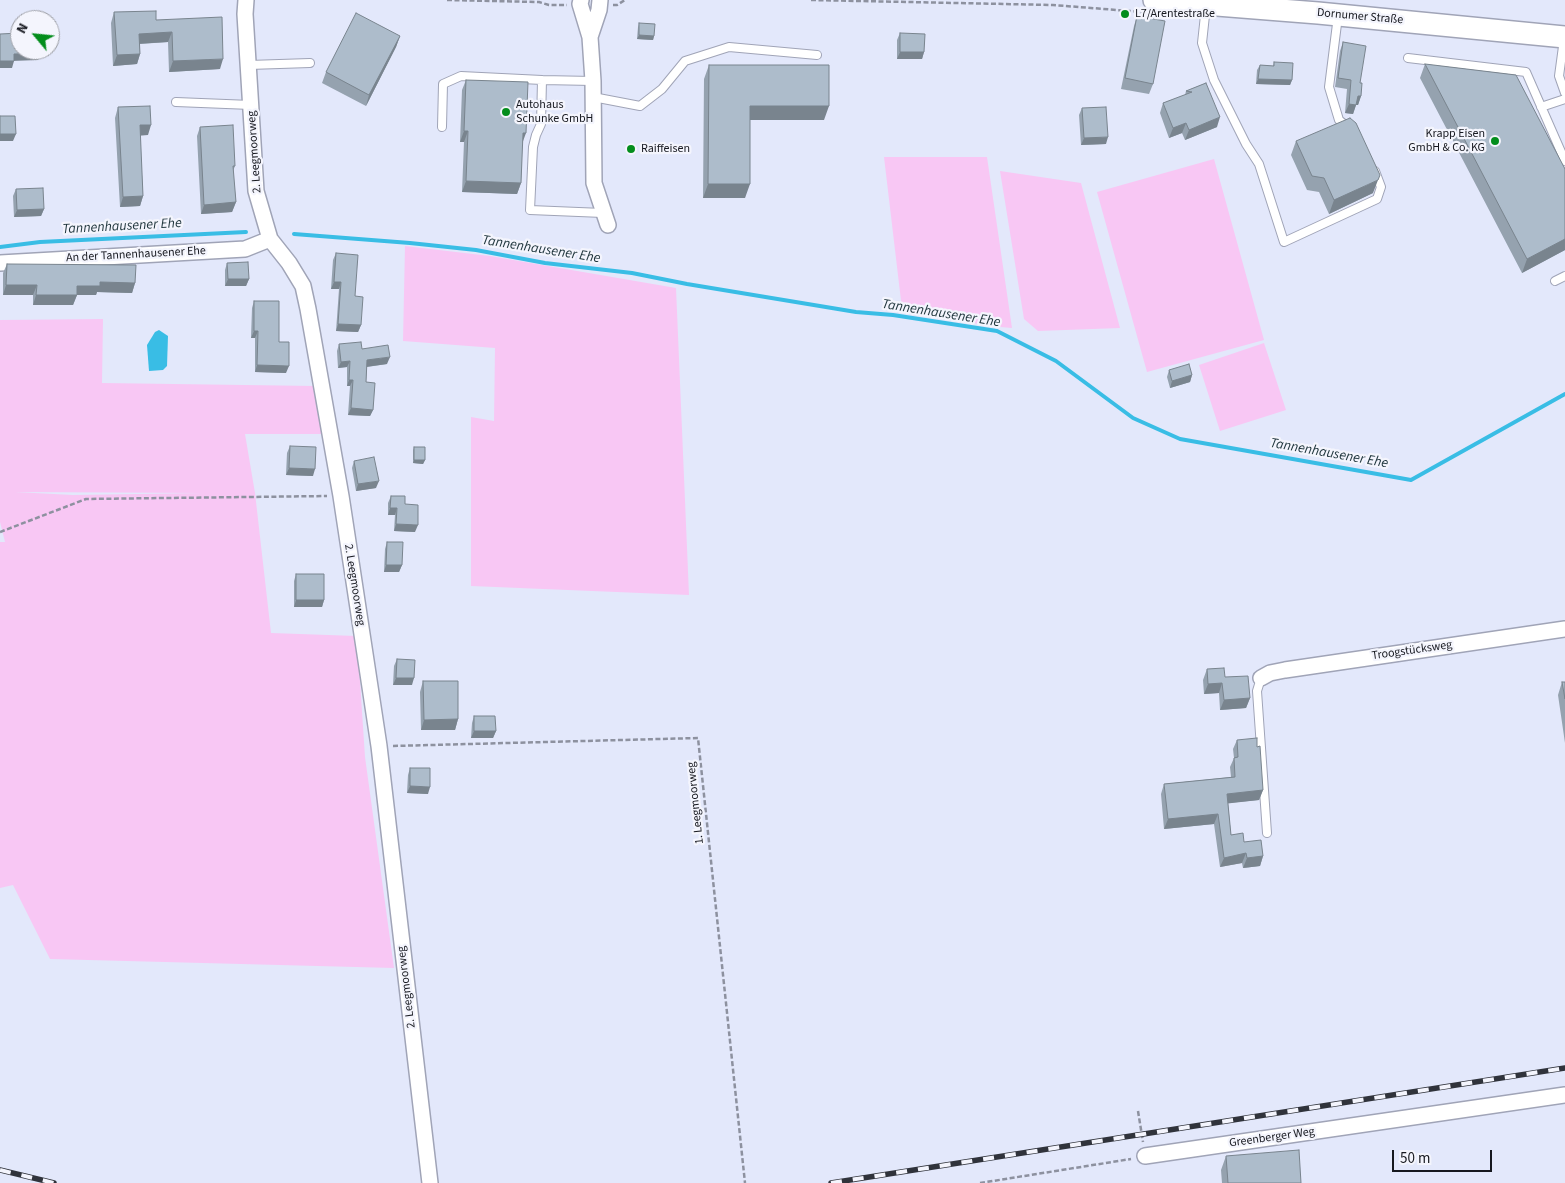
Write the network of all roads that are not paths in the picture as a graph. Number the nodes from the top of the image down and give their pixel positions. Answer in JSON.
{"nodes":[{"id":1,"x":246,"y":0,"type":"edge"},
{"id":2,"x":600,"y":0,"type":"edge"},
{"id":3,"x":1154,"y":0,"type":"edge"},
{"id":4,"x":581,"y":2,"type":"edge"},
{"id":5,"x":1206,"y":4,"type":"junction"},
{"id":6,"x":1287,"y":5,"type":"edge"},
{"id":7,"x":1338,"y":15,"type":"junction"},
{"id":8,"x":590,"y":37,"type":"junction"},
{"id":9,"x":1565,"y":37,"type":"edge"},
{"id":10,"x":817,"y":55,"type":"dead end"},
{"id":11,"x":1408,"y":58,"type":"dead end"},
{"id":12,"x":310,"y":63,"type":"dead end"},
{"id":13,"x":250,"y":65,"type":"junction"},
{"id":14,"x":542,"y":80,"type":"junction"},
{"id":15,"x":593,"y":81,"type":"junction"},
{"id":16,"x":1565,"y":92,"type":"edge"},
{"id":17,"x":593,"y":97,"type":"junction"},
{"id":18,"x":1565,"y":99,"type":"edge"},
{"id":19,"x":176,"y":102,"type":"dead end"},
{"id":20,"x":252,"y":105,"type":"junction"},
{"id":21,"x":1541,"y":106,"type":"junction"},
{"id":22,"x":442,"y":127,"type":"dead end"},
{"id":23,"x":1356,"y":134,"type":"edge"},
{"id":24,"x":1371,"y":160,"type":"edge"},
{"id":25,"x":1565,"y":161,"type":"edge"},
{"id":26,"x":606,"y":219,"type":"joint"},
{"id":27,"x":270,"y":239,"type":"junction"},
{"id":28,"x":0,"y":263,"type":"edge"},
{"id":29,"x":1565,"y":276,"type":"edge"},
{"id":30,"x":1554,"y":281,"type":"dead end"},
{"id":31,"x":1565,"y":630,"type":"edge"},
{"id":32,"x":1261,"y":678,"type":"joint"},
{"id":33,"x":1267,"y":833,"type":"dead end"},
{"id":34,"x":1565,"y":1095,"type":"edge"},
{"id":35,"x":1145,"y":1156,"type":"road end"},
{"id":36,"x":430,"y":1183,"type":"edge"}],
"edges":[{"from":1,"to":13,"type":"street","name":"2. Leegmoorweg"},
{"from":2,"to":8,"type":"street"},
{"from":3,"to":5,"type":"main road","name":"Dornumer Straße"},
{"from":4,"to":8,"type":"street"},
{"from":5,"to":6,"type":"main road","name":"Dornumer Straße"},
{"from":5,"to":24,"type":"lane"},
{"from":6,"to":7,"type":"main road","name":"Dornumer Straße"},
{"from":7,"to":9,"type":"main road","name":"Dornumer Straße"},
{"from":7,"to":23,"type":"lane"},
{"from":8,"to":15,"type":"street"},
{"from":9,"to":16,"type":"lane"},
{"from":10,"to":17,"type":"lane"},
{"from":11,"to":21,"type":"lane"},
{"from":12,"to":13,"type":"lane"},
{"from":13,"to":20,"type":"street","name":"2. Leegmoorweg"},
{"from":14,"to":15,"type":"lane"},
{"from":14,"to":22,"type":"lane"},
{"from":14,"to":26,"type":"lane"},
{"from":15,"to":17,"type":"street"},
{"from":17,"to":26,"type":"street"},
{"from":18,"to":21,"type":"lane"},
{"from":19,"to":20,"type":"lane"},
{"from":20,"to":27,"type":"street","name":"2. Leegmoorweg"},
{"from":21,"to":25,"type":"lane"},
{"from":27,"to":28,"type":"street","name":"An der Tannenhausener Ehe"},
{"from":27,"to":36,"type":"street","name":"2. Leegmoorweg"},
{"from":29,"to":30,"type":"lane"},
{"from":31,"to":32,"type":"street","name":"Troogstücksweg"},
{"from":32,"to":33,"type":"lane"},
{"from":34,"to":35,"type":"street","name":"Greenberger Weg"}]}
